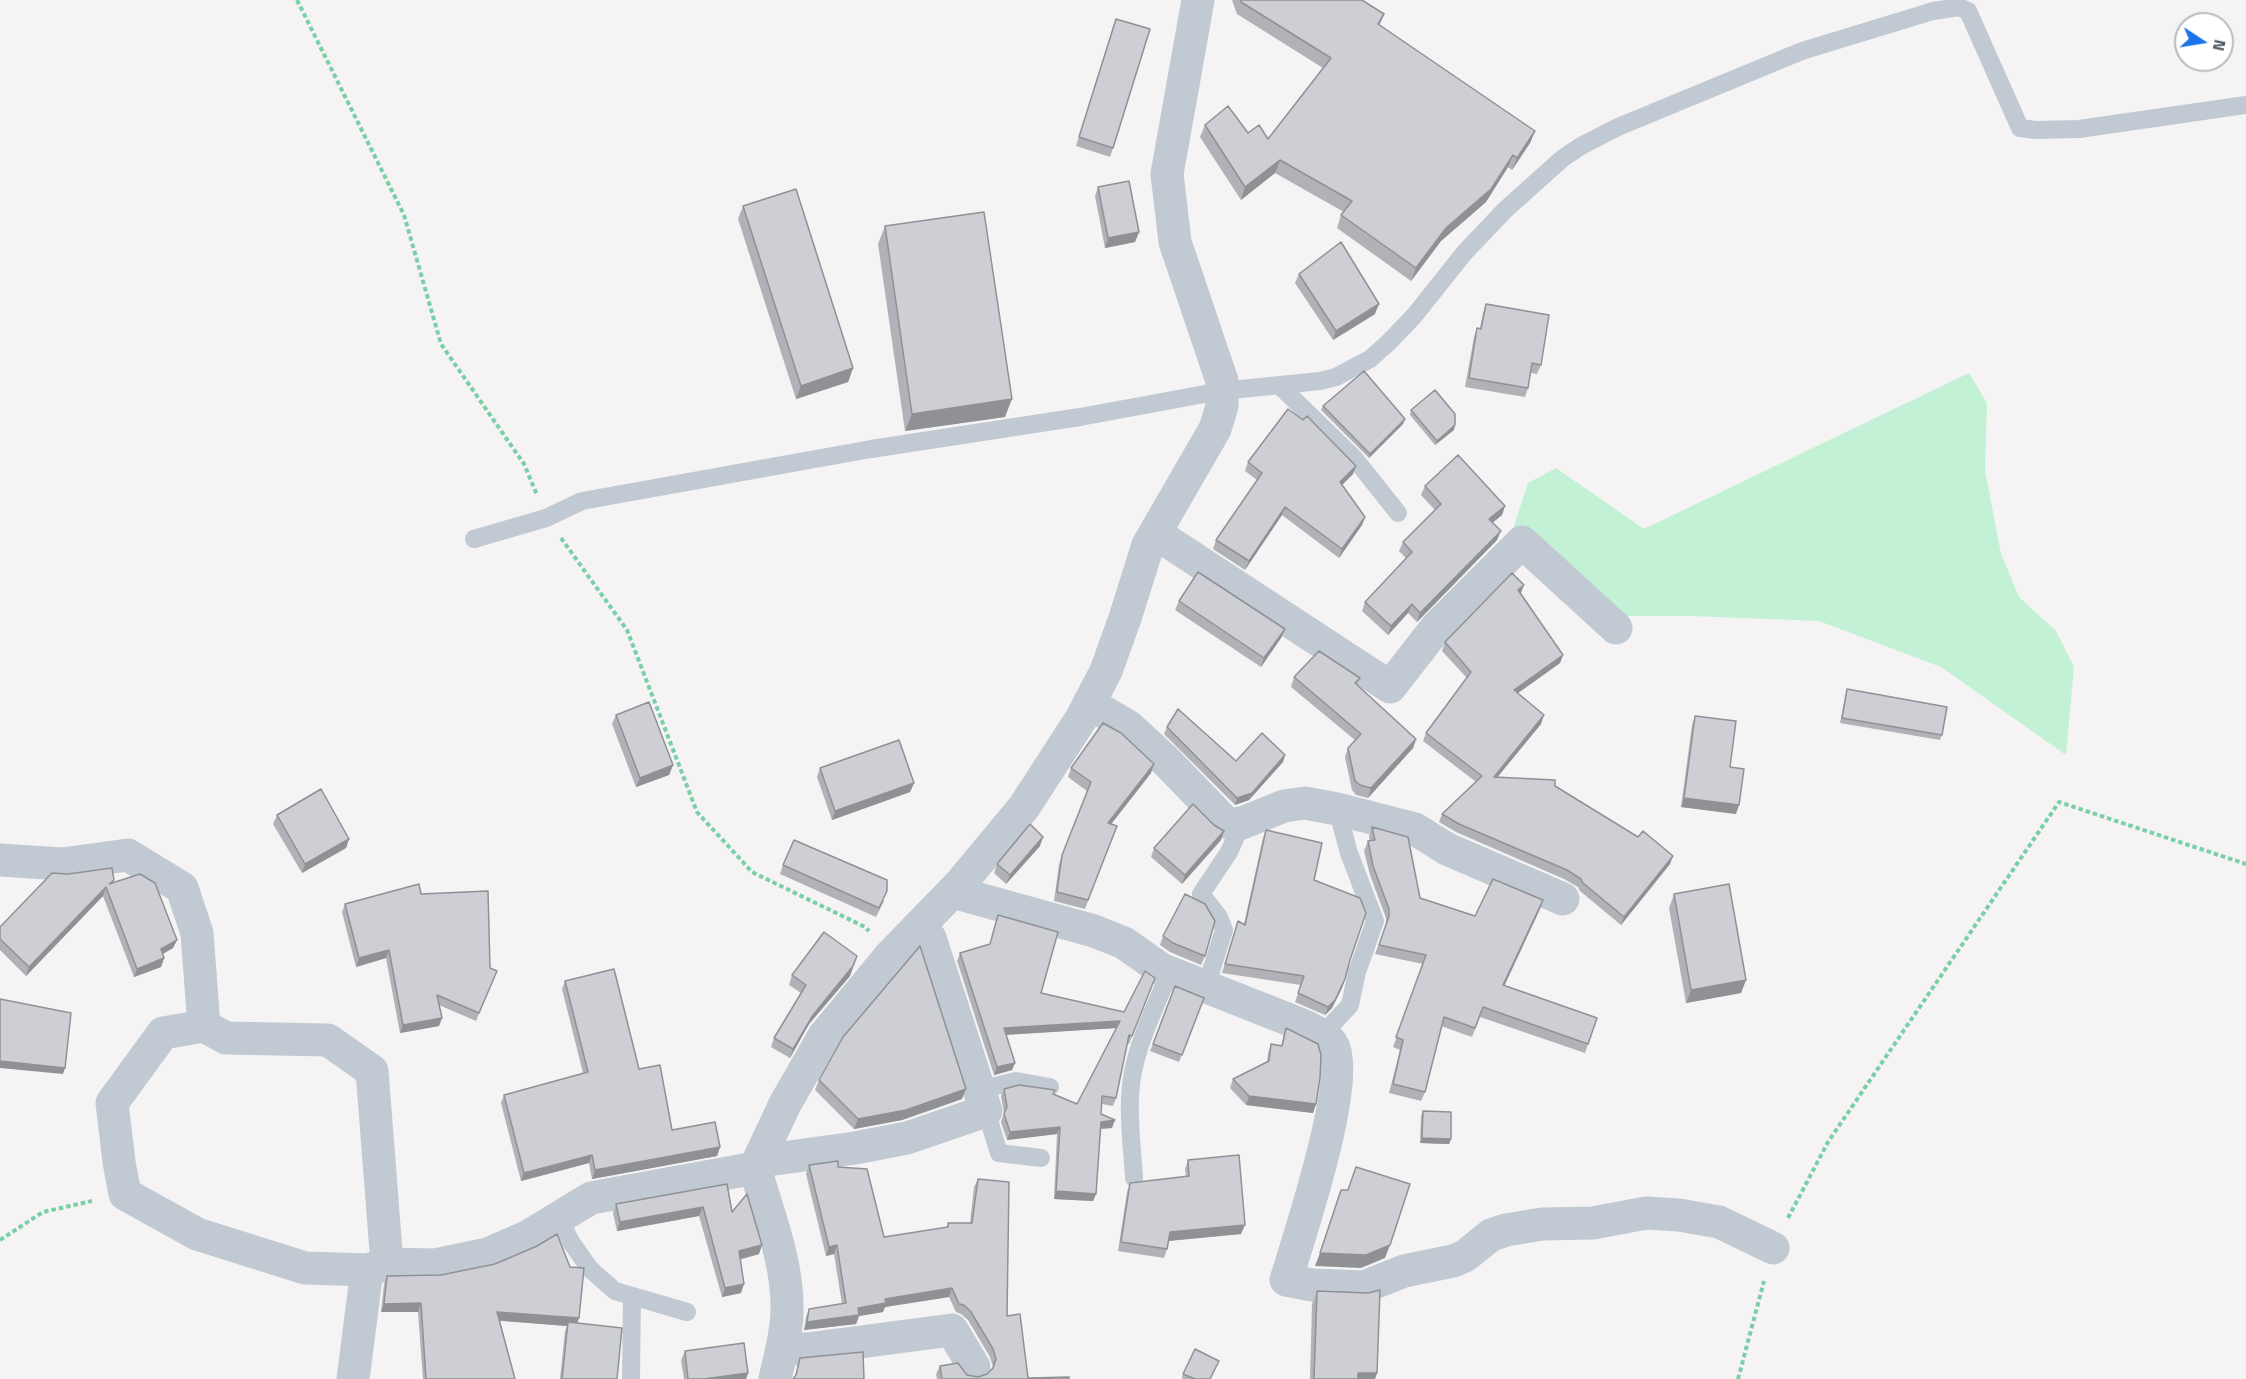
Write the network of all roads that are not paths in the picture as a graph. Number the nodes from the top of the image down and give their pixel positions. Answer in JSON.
{"nodes":[{"id":1,"x":1198,"y":0,"type":"edge"},
{"id":2,"x":2246,"y":105,"type":"edge"},
{"id":3,"x":1280,"y":386,"type":"junction"},
{"id":4,"x":1221,"y":391,"type":"junction"},
{"id":5,"x":1398,"y":513,"type":"dead end"},
{"id":6,"x":1155,"y":533,"type":"junction"},
{"id":7,"x":474,"y":539,"type":"dead end"},
{"id":8,"x":1616,"y":628,"type":"dead end"},
{"id":9,"x":1089,"y":703,"type":"junction"},
{"id":10,"x":1337,"y":809,"type":"junction"},
{"id":11,"x":1242,"y":823,"type":"junction"},
{"id":12,"x":0,"y":860,"type":"edge"},
{"id":13,"x":953,"y":892,"type":"junction"},
{"id":14,"x":1563,"y":899,"type":"dead end"},
{"id":15,"x":920,"y":925,"type":"junction"},
{"id":16,"x":1169,"y":973,"type":"junction"},
{"id":17,"x":1206,"y":987,"type":"junction"},
{"id":18,"x":204,"y":1026,"type":"junction"},
{"id":19,"x":1322,"y":1035,"type":"junction"},
{"id":20,"x":1050,"y":1087,"type":"edge"},
{"id":21,"x":982,"y":1101,"type":"junction"},
{"id":22,"x":1041,"y":1158,"type":"dead end"},
{"id":23,"x":758,"y":1162,"type":"junction"},
{"id":24,"x":1134,"y":1178,"type":"dead end"},
{"id":25,"x":559,"y":1218,"type":"junction"},
{"id":26,"x":1773,"y":1248,"type":"road end"},
{"id":27,"x":377,"y":1267,"type":"junction"},
{"id":28,"x":633,"y":1296,"type":"junction"},
{"id":29,"x":687,"y":1312,"type":"dead end"},
{"id":30,"x":782,"y":1348,"type":"junction"},
{"id":31,"x":974,"y":1367,"type":"dead end"},
{"id":32,"x":353,"y":1379,"type":"edge"},
{"id":33,"x":632,"y":1379,"type":"edge"},
{"id":34,"x":775,"y":1379,"type":"edge"}],
"edges":[{"from":1,"to":4,"type":"street"},
{"from":2,"to":3,"type":"lane"},
{"from":3,"to":4,"type":"lane"},
{"from":3,"to":5,"type":"lane"},
{"from":4,"to":6,"type":"street"},
{"from":4,"to":7,"type":"lane"},
{"from":6,"to":8,"type":"street"},
{"from":6,"to":9,"type":"street"},
{"from":9,"to":11,"type":"street"},
{"from":9,"to":13,"type":"street"},
{"from":10,"to":11,"type":"street"},
{"from":10,"to":14,"type":"street"},
{"from":10,"to":19,"type":"lane"},
{"from":11,"to":17,"type":"lane"},
{"from":12,"to":18,"type":"street"},
{"from":13,"to":15,"type":"street"},
{"from":13,"to":16,"type":"street"},
{"from":15,"to":21,"type":"street"},
{"from":15,"to":23,"type":"street"},
{"from":16,"to":17,"type":"street"},
{"from":16,"to":24,"type":"lane"},
{"from":17,"to":19,"type":"street"},
{"from":18,"to":27,"type":"street"},
{"from":18,"to":27,"type":"street"},
{"from":19,"to":26,"type":"street"},
{"from":20,"to":21,"type":"lane"},
{"from":21,"to":22,"type":"lane"},
{"from":21,"to":23,"type":"street"},
{"from":23,"to":25,"type":"street"},
{"from":23,"to":30,"type":"street"},
{"from":25,"to":27,"type":"street"},
{"from":25,"to":28,"type":"lane"},
{"from":27,"to":32,"type":"street"},
{"from":28,"to":29,"type":"lane"},
{"from":28,"to":33,"type":"lane"},
{"from":30,"to":31,"type":"street"},
{"from":30,"to":34,"type":"street"}]}
